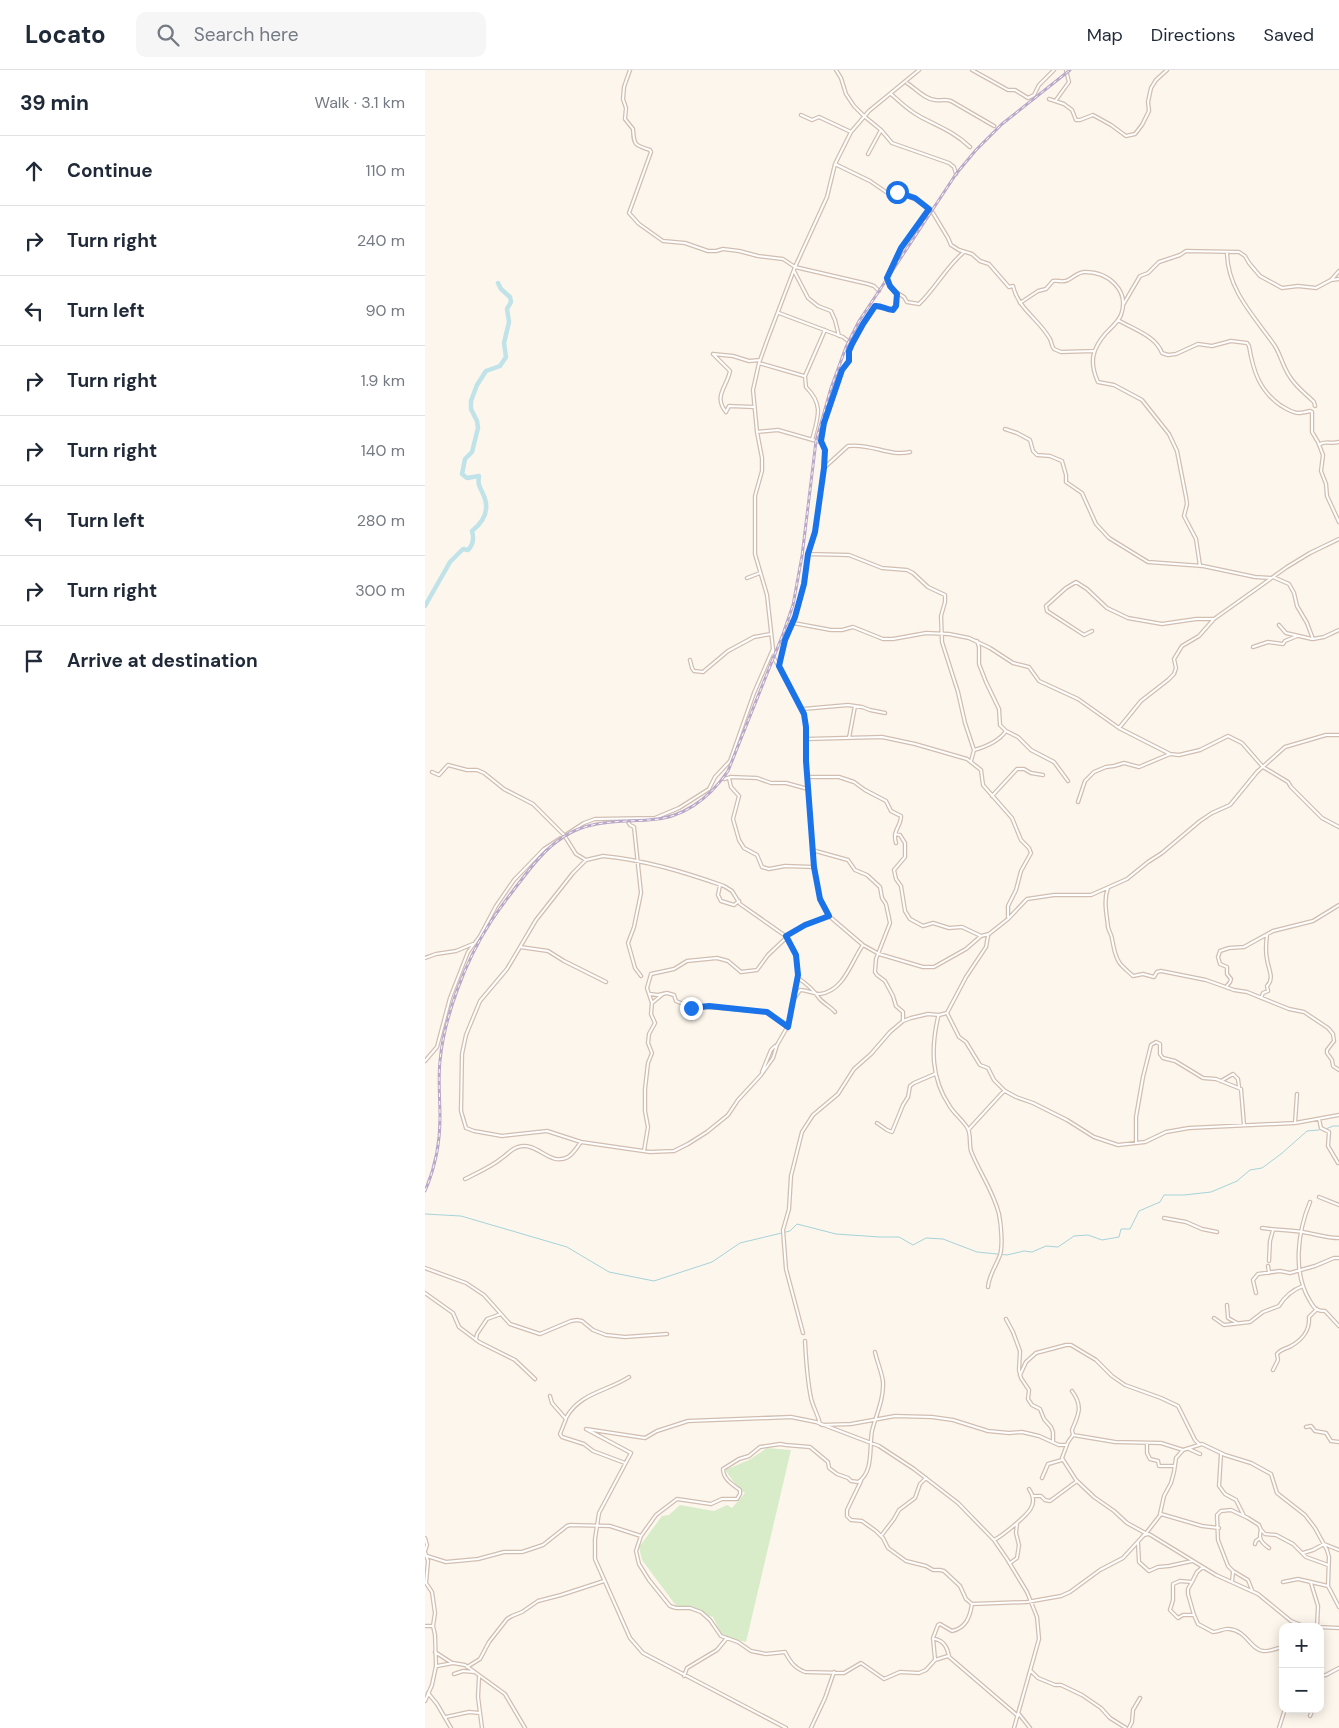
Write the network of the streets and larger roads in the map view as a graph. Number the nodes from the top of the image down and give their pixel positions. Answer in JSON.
{"nodes":[{"id":1,"x":630,"y":70,"type":"edge"},
{"id":2,"x":836,"y":70,"type":"edge"},
{"id":3,"x":919,"y":70,"type":"edge"},
{"id":4,"x":972,"y":70,"type":"edge"},
{"id":5,"x":1054,"y":70,"type":"edge"},
{"id":6,"x":1066,"y":70,"type":"edge"},
{"id":7,"x":1167,"y":70,"type":"edge"},
{"id":8,"x":906,"y":82,"type":"junction"},
{"id":9,"x":891,"y":94,"type":"junction"},
{"id":10,"x":1049,"y":99,"type":"dead end"},
{"id":11,"x":1056,"y":100,"type":"junction"},
{"id":12,"x":801,"y":114,"type":"dead end"},
{"id":13,"x":864,"y":116,"type":"junction"},
{"id":14,"x":994,"y":126,"type":"dead end"},
{"id":15,"x":881,"y":130,"type":"junction"},
{"id":16,"x":851,"y":132,"type":"junction"},
{"id":17,"x":970,"y":147,"type":"dead end"},
{"id":18,"x":868,"y":154,"type":"dead end"},
{"id":19,"x":835,"y":164,"type":"junction"},
{"id":20,"x":956,"y":174,"type":"dead end"},
{"id":21,"x":929,"y":209,"type":"junction"},
{"id":22,"x":964,"y":252,"type":"junction"},
{"id":23,"x":1227,"y":252,"type":"junction"},
{"id":24,"x":795,"y":267,"type":"junction"},
{"id":25,"x":794,"y":271,"type":"junction"},
{"id":26,"x":1339,"y":271,"type":"edge"},
{"id":27,"x":1339,"y":279,"type":"edge"},
{"id":28,"x":1331,"y":280,"type":"junction"},
{"id":29,"x":879,"y":291,"type":"dead end"},
{"id":30,"x":896,"y":292,"type":"junction"},
{"id":31,"x":1020,"y":303,"type":"junction"},
{"id":32,"x":1123,"y":306,"type":"junction"},
{"id":33,"x":778,"y":313,"type":"junction"},
{"id":34,"x":1118,"y":320,"type":"junction"},
{"id":35,"x":825,"y":330,"type":"junction"},
{"id":36,"x":839,"y":336,"type":"junction"},
{"id":37,"x":848,"y":342,"type":"dead end"},
{"id":38,"x":1094,"y":350,"type":"junction"},
{"id":39,"x":759,"y":362,"type":"junction"},
{"id":40,"x":805,"y":376,"type":"junction"},
{"id":41,"x":1315,"y":406,"type":"dead end"},
{"id":42,"x":754,"y":407,"type":"junction"},
{"id":43,"x":1005,"y":430,"type":"dead end"},
{"id":44,"x":757,"y":432,"type":"junction"},
{"id":45,"x":812,"y":440,"type":"junction"},
{"id":46,"x":821,"y":442,"type":"junction"},
{"id":47,"x":1339,"y":442,"type":"edge"},
{"id":48,"x":1319,"y":444,"type":"junction"},
{"id":49,"x":910,"y":452,"type":"dead end"},
{"id":50,"x":824,"y":468,"type":"junction"},
{"id":51,"x":1339,"y":522,"type":"edge"},
{"id":52,"x":1339,"y":539,"type":"edge"},
{"id":53,"x":808,"y":554,"type":"junction"},
{"id":54,"x":1200,"y":566,"type":"junction"},
{"id":55,"x":760,"y":573,"type":"junction"},
{"id":56,"x":1272,"y":577,"type":"junction"},
{"id":57,"x":747,"y":578,"type":"dead end"},
{"id":58,"x":1214,"y":619,"type":"junction"},
{"id":59,"x":788,"y":622,"type":"dead end"},
{"id":60,"x":792,"y":623,"type":"junction"},
{"id":61,"x":1279,"y":625,"type":"dead end"},
{"id":62,"x":1339,"y":630,"type":"edge"},
{"id":63,"x":1092,"y":631,"type":"dead end"},
{"id":64,"x":771,"y":634,"type":"junction"},
{"id":65,"x":941,"y":634,"type":"junction"},
{"id":66,"x":1297,"y":636,"type":"junction"},
{"id":67,"x":1313,"y":640,"type":"junction"},
{"id":68,"x":977,"y":641,"type":"junction"},
{"id":69,"x":1253,"y":648,"type":"dead end"},
{"id":70,"x":773,"y":649,"type":"junction"},
{"id":71,"x":690,"y":660,"type":"dead end"},
{"id":72,"x":779,"y":666,"type":"junction"},
{"id":73,"x":855,"y":706,"type":"junction"},
{"id":74,"x":802,"y":709,"type":"junction"},
{"id":75,"x":885,"y":713,"type":"dead end"},
{"id":76,"x":1119,"y":728,"type":"junction"},
{"id":77,"x":1006,"y":731,"type":"junction"},
{"id":78,"x":1339,"y":734,"type":"edge"},
{"id":79,"x":849,"y":738,"type":"junction"},
{"id":80,"x":806,"y":739,"type":"junction"},
{"id":81,"x":974,"y":750,"type":"junction"},
{"id":82,"x":1170,"y":754,"type":"junction"},
{"id":83,"x":971,"y":761,"type":"junction"},
{"id":84,"x":1263,"y":767,"type":"junction"},
{"id":85,"x":431,"y":772,"type":"dead end"},
{"id":86,"x":1043,"y":775,"type":"dead end"},
{"id":87,"x":807,"y":777,"type":"junction"},
{"id":88,"x":729,"y":778,"type":"junction"},
{"id":89,"x":724,"y":779,"type":"dead end"},
{"id":90,"x":1067,"y":781,"type":"dead end"},
{"id":91,"x":808,"y":789,"type":"junction"},
{"id":92,"x":992,"y":796,"type":"junction"},
{"id":93,"x":1078,"y":802,"type":"dead end"},
{"id":94,"x":627,"y":820,"type":"junction"},
{"id":95,"x":1339,"y":828,"type":"edge"},
{"id":96,"x":895,"y":834,"type":"junction"},
{"id":97,"x":564,"y":835,"type":"junction"},
{"id":98,"x":896,"y":843,"type":"dead end"},
{"id":99,"x":813,"y":850,"type":"junction"},
{"id":100,"x":586,"y":860,"type":"junction"},
{"id":101,"x":637,"y":860,"type":"junction"},
{"id":102,"x":814,"y":867,"type":"junction"},
{"id":103,"x":720,"y":885,"type":"junction"},
{"id":104,"x":1108,"y":888,"type":"junction"},
{"id":105,"x":739,"y":901,"type":"junction"},
{"id":106,"x":1339,"y":905,"type":"edge"},
{"id":107,"x":829,"y":916,"type":"junction"},
{"id":108,"x":1008,"y":919,"type":"junction"},
{"id":109,"x":988,"y":935,"type":"junction"},
{"id":110,"x":1267,"y":935,"type":"junction"},
{"id":111,"x":981,"y":936,"type":"junction"},
{"id":112,"x":787,"y":937,"type":"junction"},
{"id":113,"x":475,"y":943,"type":"junction"},
{"id":114,"x":863,"y":945,"type":"junction"},
{"id":115,"x":520,"y":947,"type":"junction"},
{"id":116,"x":879,"y":954,"type":"junction"},
{"id":117,"x":425,"y":958,"type":"edge"},
{"id":118,"x":641,"y":976,"type":"dead end"},
{"id":119,"x":798,"y":978,"type":"junction"},
{"id":120,"x":606,"y":982,"type":"dead end"},
{"id":121,"x":1226,"y":988,"type":"junction"},
{"id":122,"x":650,"y":994,"type":"junction"},
{"id":123,"x":663,"y":994,"type":"junction"},
{"id":124,"x":817,"y":994,"type":"junction"},
{"id":125,"x":1261,"y":998,"type":"junction"},
{"id":126,"x":794,"y":1000,"type":"junction"},
{"id":127,"x":652,"y":1003,"type":"junction"},
{"id":128,"x":835,"y":1012,"type":"dead end"},
{"id":129,"x":947,"y":1013,"type":"junction"},
{"id":130,"x":939,"y":1015,"type":"junction"},
{"id":131,"x":903,"y":1020,"type":"junction"},
{"id":132,"x":788,"y":1027,"type":"junction"},
{"id":133,"x":777,"y":1045,"type":"junction"},
{"id":134,"x":425,"y":1061,"type":"edge"},
{"id":135,"x":1339,"y":1070,"type":"edge"},
{"id":136,"x":935,"y":1074,"type":"junction"},
{"id":137,"x":761,"y":1075,"type":"junction"},
{"id":138,"x":1221,"y":1081,"type":"junction"},
{"id":139,"x":1239,"y":1087,"type":"junction"},
{"id":140,"x":1005,"y":1091,"type":"junction"},
{"id":141,"x":1297,"y":1094,"type":"dead end"},
{"id":142,"x":1339,"y":1115,"type":"edge"},
{"id":143,"x":1319,"y":1120,"type":"junction"},
{"id":144,"x":877,"y":1123,"type":"dead end"},
{"id":145,"x":1295,"y":1123,"type":"junction"},
{"id":146,"x":1244,"y":1124,"type":"junction"},
{"id":147,"x":968,"y":1129,"type":"junction"},
{"id":148,"x":581,"y":1142,"type":"junction"},
{"id":149,"x":1136,"y":1143,"type":"junction"},
{"id":150,"x":644,"y":1151,"type":"junction"},
{"id":151,"x":1338,"y":1163,"type":"edge"},
{"id":152,"x":465,"y":1179,"type":"dead end"},
{"id":153,"x":1319,"y":1197,"type":"dead end"},
{"id":154,"x":1310,"y":1202,"type":"dead end"},
{"id":155,"x":1339,"y":1205,"type":"edge"},
{"id":156,"x":1164,"y":1218,"type":"dead end"},
{"id":157,"x":1262,"y":1228,"type":"dead end"},
{"id":158,"x":1273,"y":1230,"type":"junction"},
{"id":159,"x":1217,"y":1232,"type":"dead end"},
{"id":160,"x":1301,"y":1232,"type":"junction"},
{"id":161,"x":1339,"y":1238,"type":"edge"},
{"id":162,"x":1339,"y":1258,"type":"edge"},
{"id":163,"x":1269,"y":1261,"type":"dead end"},
{"id":164,"x":1268,"y":1266,"type":"dead end"},
{"id":165,"x":425,"y":1268,"type":"edge"},
{"id":166,"x":1300,"y":1271,"type":"junction"},
{"id":167,"x":1269,"y":1273,"type":"junction"},
{"id":168,"x":1303,"y":1286,"type":"junction"},
{"id":169,"x":988,"y":1287,"type":"dead end"},
{"id":170,"x":425,"y":1293,"type":"edge"},
{"id":171,"x":1256,"y":1293,"type":"dead end"},
{"id":172,"x":1227,"y":1305,"type":"dead end"},
{"id":173,"x":1317,"y":1309,"type":"junction"},
{"id":174,"x":501,"y":1314,"type":"junction"},
{"id":175,"x":1214,"y":1318,"type":"dead end"},
{"id":176,"x":1006,"y":1319,"type":"dead end"},
{"id":177,"x":1239,"y":1324,"type":"junction"},
{"id":178,"x":1339,"y":1326,"type":"edge"},
{"id":179,"x":667,"y":1334,"type":"dead end"},
{"id":180,"x":803,"y":1334,"type":"dead end"},
{"id":181,"x":477,"y":1341,"type":"junction"},
{"id":182,"x":805,"y":1341,"type":"dead end"},
{"id":183,"x":875,"y":1352,"type":"dead end"},
{"id":184,"x":1273,"y":1370,"type":"dead end"},
{"id":185,"x":1020,"y":1375,"type":"junction"},
{"id":186,"x":629,"y":1377,"type":"dead end"},
{"id":187,"x":535,"y":1379,"type":"dead end"},
{"id":188,"x":1072,"y":1391,"type":"dead end"},
{"id":189,"x":550,"y":1396,"type":"dead end"},
{"id":190,"x":566,"y":1419,"type":"junction"},
{"id":191,"x":877,"y":1420,"type":"junction"},
{"id":192,"x":821,"y":1425,"type":"junction"},
{"id":193,"x":1306,"y":1427,"type":"dead end"},
{"id":194,"x":1073,"y":1435,"type":"junction"},
{"id":195,"x":1053,"y":1441,"type":"junction"},
{"id":196,"x":1339,"y":1442,"type":"edge"},
{"id":197,"x":1147,"y":1443,"type":"junction"},
{"id":198,"x":872,"y":1444,"type":"junction"},
{"id":199,"x":1199,"y":1444,"type":"junction"},
{"id":200,"x":1066,"y":1445,"type":"junction"},
{"id":201,"x":1189,"y":1449,"type":"junction"},
{"id":202,"x":1183,"y":1450,"type":"junction"},
{"id":203,"x":1221,"y":1453,"type":"junction"},
{"id":204,"x":1200,"y":1454,"type":"dead end"},
{"id":205,"x":1063,"y":1460,"type":"junction"},
{"id":206,"x":625,"y":1463,"type":"junction"},
{"id":207,"x":1175,"y":1466,"type":"junction"},
{"id":208,"x":925,"y":1478,"type":"junction"},
{"id":209,"x":1042,"y":1478,"type":"dead end"},
{"id":210,"x":861,"y":1480,"type":"junction"},
{"id":211,"x":1077,"y":1482,"type":"junction"},
{"id":212,"x":1029,"y":1489,"type":"dead end"},
{"id":213,"x":1033,"y":1496,"type":"junction"},
{"id":214,"x":1160,"y":1515,"type":"junction"},
{"id":215,"x":1244,"y":1516,"type":"junction"},
{"id":216,"x":1017,"y":1523,"type":"junction"},
{"id":217,"x":597,"y":1525,"type":"junction"},
{"id":218,"x":1219,"y":1528,"type":"junction"},
{"id":219,"x":1261,"y":1530,"type":"junction"},
{"id":220,"x":1147,"y":1534,"type":"junction"},
{"id":221,"x":641,"y":1536,"type":"junction"},
{"id":222,"x":881,"y":1537,"type":"junction"},
{"id":223,"x":425,"y":1538,"type":"edge"},
{"id":224,"x":1260,"y":1538,"type":"junction"},
{"id":225,"x":994,"y":1540,"type":"junction"},
{"id":226,"x":1138,"y":1543,"type":"junction"},
{"id":227,"x":1255,"y":1544,"type":"dead end"},
{"id":228,"x":1324,"y":1544,"type":"junction"},
{"id":229,"x":1269,"y":1548,"type":"dead end"},
{"id":230,"x":1339,"y":1550,"type":"edge"},
{"id":231,"x":425,"y":1551,"type":"edge"},
{"id":232,"x":1302,"y":1553,"type":"junction"},
{"id":233,"x":427,"y":1556,"type":"junction"},
{"id":234,"x":1192,"y":1562,"type":"junction"},
{"id":235,"x":1010,"y":1563,"type":"junction"},
{"id":236,"x":1328,"y":1565,"type":"junction"},
{"id":237,"x":1203,"y":1567,"type":"junction"},
{"id":238,"x":1233,"y":1571,"type":"junction"},
{"id":239,"x":604,"y":1581,"type":"junction"},
{"id":240,"x":1192,"y":1582,"type":"junction"},
{"id":241,"x":1232,"y":1582,"type":"junction"},
{"id":242,"x":1283,"y":1582,"type":"dead end"},
{"id":243,"x":1311,"y":1583,"type":"junction"},
{"id":244,"x":1328,"y":1586,"type":"junction"},
{"id":245,"x":1252,"y":1590,"type":"junction"},
{"id":246,"x":1031,"y":1601,"type":"junction"},
{"id":247,"x":972,"y":1604,"type":"junction"},
{"id":248,"x":1339,"y":1607,"type":"edge"},
{"id":249,"x":1194,"y":1615,"type":"junction"},
{"id":250,"x":1296,"y":1623,"type":"edge"},
{"id":251,"x":1318,"y":1623,"type":"edge"},
{"id":252,"x":425,"y":1626,"type":"edge"},
{"id":253,"x":433,"y":1626,"type":"junction"},
{"id":254,"x":1324,"y":1627,"type":"edge"},
{"id":255,"x":1339,"y":1628,"type":"edge"},
{"id":256,"x":727,"y":1638,"type":"junction"},
{"id":257,"x":933,"y":1638,"type":"junction"},
{"id":258,"x":1279,"y":1648,"type":"edge"},
{"id":259,"x":435,"y":1652,"type":"junction"},
{"id":260,"x":949,"y":1656,"type":"junction"},
{"id":261,"x":935,"y":1660,"type":"junction"},
{"id":262,"x":453,"y":1663,"type":"junction"},
{"id":263,"x":436,"y":1666,"type":"junction"},
{"id":264,"x":467,"y":1666,"type":"junction"},
{"id":265,"x":1339,"y":1668,"type":"edge"},
{"id":266,"x":1031,"y":1671,"type":"junction"},
{"id":267,"x":474,"y":1672,"type":"junction"},
{"id":268,"x":834,"y":1672,"type":"junction"},
{"id":269,"x":454,"y":1674,"type":"dead end"},
{"id":270,"x":1324,"y":1675,"type":"edge"},
{"id":271,"x":684,"y":1676,"type":"junction"},
{"id":272,"x":479,"y":1677,"type":"junction"},
{"id":273,"x":428,"y":1694,"type":"junction"},
{"id":274,"x":1140,"y":1698,"type":"dead end"},
{"id":275,"x":425,"y":1702,"type":"edge"},
{"id":276,"x":480,"y":1713,"type":"junction"},
{"id":277,"x":1284,"y":1713,"type":"edge"},
{"id":278,"x":1311,"y":1713,"type":"edge"},
{"id":279,"x":1018,"y":1715,"type":"junction"},
{"id":280,"x":1310,"y":1716,"type":"dead end"},
{"id":281,"x":445,"y":1718,"type":"junction"},
{"id":282,"x":523,"y":1724,"type":"junction"},
{"id":283,"x":451,"y":1728,"type":"edge"},
{"id":284,"x":482,"y":1728,"type":"edge"},
{"id":285,"x":520,"y":1728,"type":"edge"},
{"id":286,"x":525,"y":1728,"type":"edge"},
{"id":287,"x":786,"y":1728,"type":"edge"},
{"id":288,"x":811,"y":1728,"type":"edge"},
{"id":289,"x":1014,"y":1728,"type":"edge"},
{"id":290,"x":1030,"y":1728,"type":"edge"},
{"id":291,"x":1127,"y":1728,"type":"edge"},
{"id":292,"x":1279,"y":1728,"type":"edge"}],
"edges":[{"from":1,"to":24,"type":"street"},
{"from":2,"to":13,"type":"street"},
{"from":3,"to":8,"type":"street"},
{"from":4,"to":5,"type":"street"},
{"from":6,"to":11,"type":"street"},
{"from":7,"to":11,"type":"street"},
{"from":8,"to":9,"type":"street"},
{"from":8,"to":14,"type":"street"},
{"from":9,"to":13,"type":"street"},
{"from":9,"to":17,"type":"street"},
{"from":10,"to":11,"type":"street"},
{"from":12,"to":16,"type":"street"},
{"from":13,"to":15,"type":"street"},
{"from":13,"to":16,"type":"street"},
{"from":15,"to":18,"type":"street"},
{"from":15,"to":20,"type":"street"},
{"from":16,"to":19,"type":"street"},
{"from":19,"to":21,"type":"street"},
{"from":19,"to":24,"type":"street"},
{"from":21,"to":22,"type":"street"},
{"from":21,"to":30,"type":"street"},
{"from":22,"to":30,"type":"street"},
{"from":22,"to":31,"type":"street"},
{"from":23,"to":28,"type":"street"},
{"from":23,"to":32,"type":"street"},
{"from":23,"to":41,"type":"street"},
{"from":24,"to":25,"type":"street"},
{"from":24,"to":29,"type":"street"},
{"from":25,"to":33,"type":"street"},
{"from":25,"to":36,"type":"street"},
{"from":26,"to":28,"type":"street"},
{"from":27,"to":28,"type":"street"},
{"from":30,"to":46,"type":"street"},
{"from":31,"to":32,"type":"street"},
{"from":31,"to":38,"type":"street"},
{"from":32,"to":34,"type":"street"},
{"from":33,"to":35,"type":"street"},
{"from":33,"to":39,"type":"street"},
{"from":34,"to":38,"type":"street"},
{"from":34,"to":48,"type":"street"},
{"from":35,"to":36,"type":"street"},
{"from":35,"to":40,"type":"street"},
{"from":36,"to":37,"type":"street"},
{"from":38,"to":54,"type":"street"},
{"from":39,"to":40,"type":"street"},
{"from":39,"to":42,"type":"street"},
{"from":39,"to":42,"type":"street"},
{"from":40,"to":45,"type":"street"},
{"from":42,"to":44,"type":"street"},
{"from":43,"to":54,"type":"street"},
{"from":44,"to":45,"type":"street"},
{"from":44,"to":55,"type":"street"},
{"from":45,"to":46,"type":"street"},
{"from":46,"to":50,"type":"street"},
{"from":47,"to":48,"type":"street"},
{"from":48,"to":51,"type":"street"},
{"from":49,"to":50,"type":"street"},
{"from":50,"to":53,"type":"street"},
{"from":52,"to":56,"type":"street"},
{"from":53,"to":60,"type":"street"},
{"from":53,"to":65,"type":"street"},
{"from":54,"to":56,"type":"street"},
{"from":55,"to":57,"type":"street"},
{"from":55,"to":64,"type":"street"},
{"from":56,"to":58,"type":"street"},
{"from":56,"to":67,"type":"street"},
{"from":58,"to":63,"type":"street"},
{"from":58,"to":76,"type":"street"},
{"from":59,"to":60,"type":"street"},
{"from":60,"to":65,"type":"street"},
{"from":60,"to":72,"type":"street"},
{"from":61,"to":66,"type":"street"},
{"from":62,"to":67,"type":"street"},
{"from":64,"to":70,"type":"street"},
{"from":64,"to":71,"type":"street"},
{"from":65,"to":68,"type":"street"},
{"from":65,"to":81,"type":"street"},
{"from":66,"to":67,"type":"street"},
{"from":66,"to":69,"type":"street"},
{"from":68,"to":76,"type":"street"},
{"from":68,"to":77,"type":"street"},
{"from":70,"to":72,"type":"street"},
{"from":70,"to":94,"type":"street"},
{"from":72,"to":74,"type":"street"},
{"from":73,"to":74,"type":"street"},
{"from":73,"to":75,"type":"street"},
{"from":73,"to":79,"type":"street"},
{"from":74,"to":80,"type":"street"},
{"from":76,"to":82,"type":"street"},
{"from":77,"to":81,"type":"street"},
{"from":77,"to":90,"type":"street"},
{"from":78,"to":84,"type":"street"},
{"from":79,"to":80,"type":"street"},
{"from":79,"to":83,"type":"street"},
{"from":80,"to":87,"type":"street"},
{"from":81,"to":83,"type":"street"},
{"from":82,"to":84,"type":"street"},
{"from":82,"to":93,"type":"street"},
{"from":83,"to":92,"type":"street"},
{"from":84,"to":95,"type":"street"},
{"from":84,"to":104,"type":"street"},
{"from":85,"to":97,"type":"street"},
{"from":86,"to":92,"type":"street"},
{"from":87,"to":91,"type":"street"},
{"from":87,"to":96,"type":"street"},
{"from":88,"to":89,"type":"street"},
{"from":88,"to":91,"type":"street"},
{"from":88,"to":102,"type":"street"},
{"from":91,"to":99,"type":"street"},
{"from":92,"to":108,"type":"street"},
{"from":94,"to":97,"type":"street"},
{"from":94,"to":101,"type":"street"},
{"from":96,"to":98,"type":"street"},
{"from":96,"to":111,"type":"street"},
{"from":97,"to":100,"type":"street"},
{"from":97,"to":113,"type":"street"},
{"from":99,"to":102,"type":"street"},
{"from":99,"to":116,"type":"street"},
{"from":100,"to":101,"type":"street"},
{"from":100,"to":115,"type":"street"},
{"from":101,"to":103,"type":"street"},
{"from":101,"to":118,"type":"street"},
{"from":102,"to":107,"type":"street"},
{"from":103,"to":105,"type":"street"},
{"from":103,"to":105,"type":"street"},
{"from":104,"to":108,"type":"street"},
{"from":104,"to":121,"type":"street"},
{"from":105,"to":112,"type":"street"},
{"from":106,"to":110,"type":"street"},
{"from":107,"to":112,"type":"street"},
{"from":107,"to":114,"type":"street"},
{"from":108,"to":109,"type":"street"},
{"from":109,"to":111,"type":"street"},
{"from":109,"to":129,"type":"street"},
{"from":110,"to":121,"type":"street"},
{"from":110,"to":125,"type":"street"},
{"from":111,"to":116,"type":"street"},
{"from":112,"to":119,"type":"street"},
{"from":112,"to":122,"type":"street"},
{"from":113,"to":117,"type":"street"},
{"from":113,"to":134,"type":"street"},
{"from":114,"to":116,"type":"street"},
{"from":114,"to":124,"type":"street"},
{"from":115,"to":120,"type":"street"},
{"from":115,"to":148,"type":"street"},
{"from":116,"to":131,"type":"street"},
{"from":119,"to":124,"type":"street"},
{"from":119,"to":126,"type":"street"},
{"from":121,"to":125,"type":"street"},
{"from":122,"to":123,"type":"street"},
{"from":122,"to":127,"type":"street"},
{"from":123,"to":127,"type":"street"},
{"from":123,"to":132,"type":"street"},
{"from":124,"to":126,"type":"street"},
{"from":124,"to":128,"type":"street"},
{"from":125,"to":135,"type":"street"},
{"from":126,"to":132,"type":"street"},
{"from":127,"to":150,"type":"street"},
{"from":129,"to":130,"type":"street"},
{"from":129,"to":140,"type":"street"},
{"from":130,"to":131,"type":"street"},
{"from":130,"to":136,"type":"street"},
{"from":131,"to":180,"type":"street"},
{"from":132,"to":133,"type":"street"},
{"from":133,"to":137,"type":"street"},
{"from":133,"to":137,"type":"street"},
{"from":136,"to":144,"type":"street"},
{"from":136,"to":147,"type":"street"},
{"from":137,"to":150,"type":"street"},
{"from":138,"to":139,"type":"street"},
{"from":138,"to":139,"type":"street"},
{"from":138,"to":149,"type":"street"},
{"from":139,"to":146,"type":"street"},
{"from":140,"to":147,"type":"street"},
{"from":140,"to":149,"type":"street"},
{"from":141,"to":145,"type":"street"},
{"from":142,"to":143,"type":"street"},
{"from":143,"to":145,"type":"street"},
{"from":143,"to":151,"type":"street"},
{"from":145,"to":146,"type":"street"},
{"from":146,"to":149,"type":"street"},
{"from":147,"to":169,"type":"street"},
{"from":148,"to":150,"type":"street"},
{"from":148,"to":152,"type":"street"},
{"from":153,"to":155,"type":"street"},
{"from":154,"to":160,"type":"street"},
{"from":156,"to":159,"type":"street"},
{"from":157,"to":158,"type":"street"},
{"from":158,"to":160,"type":"street"},
{"from":158,"to":163,"type":"street"},
{"from":160,"to":161,"type":"street"},
{"from":160,"to":166,"type":"street"},
{"from":162,"to":166,"type":"street"},
{"from":164,"to":167,"type":"street"},
{"from":165,"to":174,"type":"street"},
{"from":166,"to":167,"type":"street"},
{"from":166,"to":168,"type":"street"},
{"from":167,"to":171,"type":"street"},
{"from":168,"to":173,"type":"street"},
{"from":168,"to":177,"type":"street"},
{"from":170,"to":181,"type":"street"},
{"from":172,"to":177,"type":"street"},
{"from":173,"to":178,"type":"street"},
{"from":173,"to":184,"type":"street"},
{"from":174,"to":179,"type":"street"},
{"from":174,"to":181,"type":"street"},
{"from":175,"to":177,"type":"street"},
{"from":176,"to":185,"type":"street"},
{"from":181,"to":187,"type":"street"},
{"from":182,"to":192,"type":"street"},
{"from":183,"to":191,"type":"street"},
{"from":185,"to":195,"type":"street"},
{"from":185,"to":199,"type":"street"},
{"from":186,"to":190,"type":"street"},
{"from":188,"to":194,"type":"street"},
{"from":189,"to":190,"type":"street"},
{"from":190,"to":206,"type":"street"},
{"from":191,"to":192,"type":"street"},
{"from":191,"to":195,"type":"street"},
{"from":191,"to":198,"type":"street"},
{"from":192,"to":198,"type":"street"},
{"from":192,"to":206,"type":"street"},
{"from":193,"to":196,"type":"street"},
{"from":194,"to":197,"type":"street"},
{"from":194,"to":200,"type":"street"},
{"from":195,"to":200,"type":"street"},
{"from":197,"to":202,"type":"street"},
{"from":197,"to":207,"type":"street"},
{"from":198,"to":208,"type":"street"},
{"from":198,"to":210,"type":"street"},
{"from":199,"to":201,"type":"street"},
{"from":199,"to":203,"type":"street"},
{"from":200,"to":205,"type":"street"},
{"from":201,"to":202,"type":"street"},
{"from":201,"to":204,"type":"street"},
{"from":202,"to":207,"type":"street"},
{"from":203,"to":215,"type":"street"},
{"from":203,"to":228,"type":"street"},
{"from":205,"to":209,"type":"street"},
{"from":205,"to":211,"type":"street"},
{"from":206,"to":217,"type":"street"},
{"from":207,"to":214,"type":"street"},
{"from":208,"to":222,"type":"street"},
{"from":208,"to":225,"type":"street"},
{"from":210,"to":221,"type":"street"},
{"from":210,"to":222,"type":"street"},
{"from":211,"to":213,"type":"street"},
{"from":211,"to":220,"type":"street"},
{"from":212,"to":213,"type":"street"},
{"from":213,"to":216,"type":"street"},
{"from":214,"to":218,"type":"street"},
{"from":214,"to":220,"type":"street"},
{"from":215,"to":218,"type":"street"},
{"from":215,"to":219,"type":"street"},
{"from":216,"to":225,"type":"street"},
{"from":216,"to":235,"type":"street"},
{"from":217,"to":221,"type":"street"},
{"from":217,"to":233,"type":"street"},
{"from":217,"to":239,"type":"street"},
{"from":218,"to":238,"type":"street"},
{"from":219,"to":224,"type":"street"},
{"from":219,"to":232,"type":"street"},
{"from":220,"to":226,"type":"street"},
{"from":220,"to":234,"type":"street"},
{"from":221,"to":256,"type":"street"},
{"from":222,"to":247,"type":"street"},
{"from":223,"to":231,"type":"street"},
{"from":224,"to":227,"type":"street"},
{"from":224,"to":229,"type":"street"},
{"from":225,"to":235,"type":"street"},
{"from":226,"to":234,"type":"street"},
{"from":226,"to":246,"type":"street"},
{"from":228,"to":230,"type":"street"},
{"from":228,"to":232,"type":"street"},
{"from":228,"to":236,"type":"street"},
{"from":231,"to":233,"type":"street"},
{"from":232,"to":236,"type":"street"},
{"from":233,"to":253,"type":"street"},
{"from":234,"to":237,"type":"street"},
{"from":235,"to":246,"type":"street"},
{"from":236,"to":244,"type":"street"},
{"from":237,"to":240,"type":"street"},
{"from":237,"to":241,"type":"street"},
{"from":238,"to":241,"type":"street"},
{"from":238,"to":245,"type":"street"},
{"from":239,"to":264,"type":"street"},
{"from":239,"to":271,"type":"street"},
{"from":240,"to":249,"type":"street"},
{"from":240,"to":249,"type":"street"},
{"from":241,"to":245,"type":"street"},
{"from":242,"to":243,"type":"street"},
{"from":243,"to":244,"type":"street"},
{"from":243,"to":251,"type":"street"},
{"from":244,"to":248,"type":"street"},
{"from":245,"to":250,"type":"street"},
{"from":246,"to":247,"type":"street"},
{"from":246,"to":266,"type":"street"},
{"from":247,"to":257,"type":"street"},
{"from":249,"to":258,"type":"street"},
{"from":252,"to":253,"type":"street"},
{"from":253,"to":259,"type":"street"},
{"from":254,"to":255,"type":"street"},
{"from":256,"to":268,"type":"street"},
{"from":256,"to":271,"type":"street"},
{"from":257,"to":260,"type":"street"},
{"from":257,"to":261,"type":"street"},
{"from":259,"to":262,"type":"street"},
{"from":259,"to":263,"type":"street"},
{"from":260,"to":261,"type":"street"},
{"from":260,"to":279,"type":"street"},
{"from":261,"to":268,"type":"street"},
{"from":262,"to":263,"type":"street"},
{"from":262,"to":264,"type":"street"},
{"from":263,"to":273,"type":"street"},
{"from":264,"to":267,"type":"street"},
{"from":265,"to":270,"type":"street"},
{"from":266,"to":279,"type":"street"},
{"from":266,"to":291,"type":"street"},
{"from":267,"to":269,"type":"street"},
{"from":267,"to":272,"type":"street"},
{"from":268,"to":288,"type":"street"},
{"from":271,"to":287,"type":"street"},
{"from":272,"to":276,"type":"street"},
{"from":272,"to":282,"type":"street"},
{"from":273,"to":275,"type":"street"},
{"from":273,"to":281,"type":"street"},
{"from":274,"to":291,"type":"street"},
{"from":276,"to":281,"type":"street"},
{"from":276,"to":284,"type":"street"},
{"from":277,"to":292,"type":"street"},
{"from":278,"to":280,"type":"street"},
{"from":279,"to":289,"type":"street"},
{"from":279,"to":290,"type":"street"},
{"from":281,"to":283,"type":"street"},
{"from":282,"to":285,"type":"street"},
{"from":282,"to":286,"type":"street"}]}
